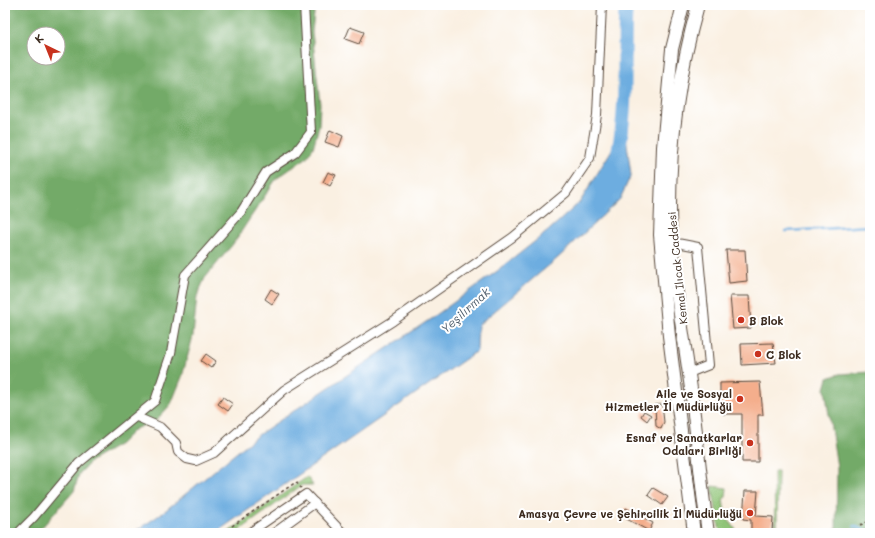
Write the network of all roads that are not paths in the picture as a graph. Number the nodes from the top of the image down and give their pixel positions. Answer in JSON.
{"nodes":[{"id":1,"x":304,"y":5,"type":"edge"},
{"id":2,"x":602,"y":5,"type":"edge"},
{"id":3,"x":683,"y":5,"type":"edge"},
{"id":4,"x":698,"y":5,"type":"edge"},
{"id":5,"x":672,"y":242,"type":"junction"},
{"id":6,"x":689,"y":373,"type":"junction"},
{"id":7,"x":137,"y":417,"type":"junction"},
{"id":8,"x":314,"y":503,"type":"junction"},
{"id":9,"x":18,"y":533,"type":"edge"},
{"id":10,"x":249,"y":533,"type":"edge"},
{"id":11,"x":274,"y":533,"type":"edge"},
{"id":12,"x":343,"y":533,"type":"edge"},
{"id":13,"x":694,"y":533,"type":"edge"},
{"id":14,"x":708,"y":533,"type":"edge"}],
"edges":[{"from":1,"to":7,"type":"street"},
{"from":2,"to":7,"type":"street"},
{"from":3,"to":13,"type":"highway","name":"Kemal Ilıcak Caddesi"},
{"from":4,"to":5,"type":"highway","name":"Kemal Ilıcak Caddesi"},
{"from":5,"to":6,"type":"highway","name":"Kemal Ilıcak Caddesi"},
{"from":5,"to":6,"type":"street"},
{"from":6,"to":14,"type":"highway","name":"Kemal Ilıcak Caddesi"},
{"from":7,"to":9,"type":"street"},
{"from":8,"to":10,"type":"street"},
{"from":8,"to":11,"type":"street"},
{"from":8,"to":12,"type":"street"}]}
